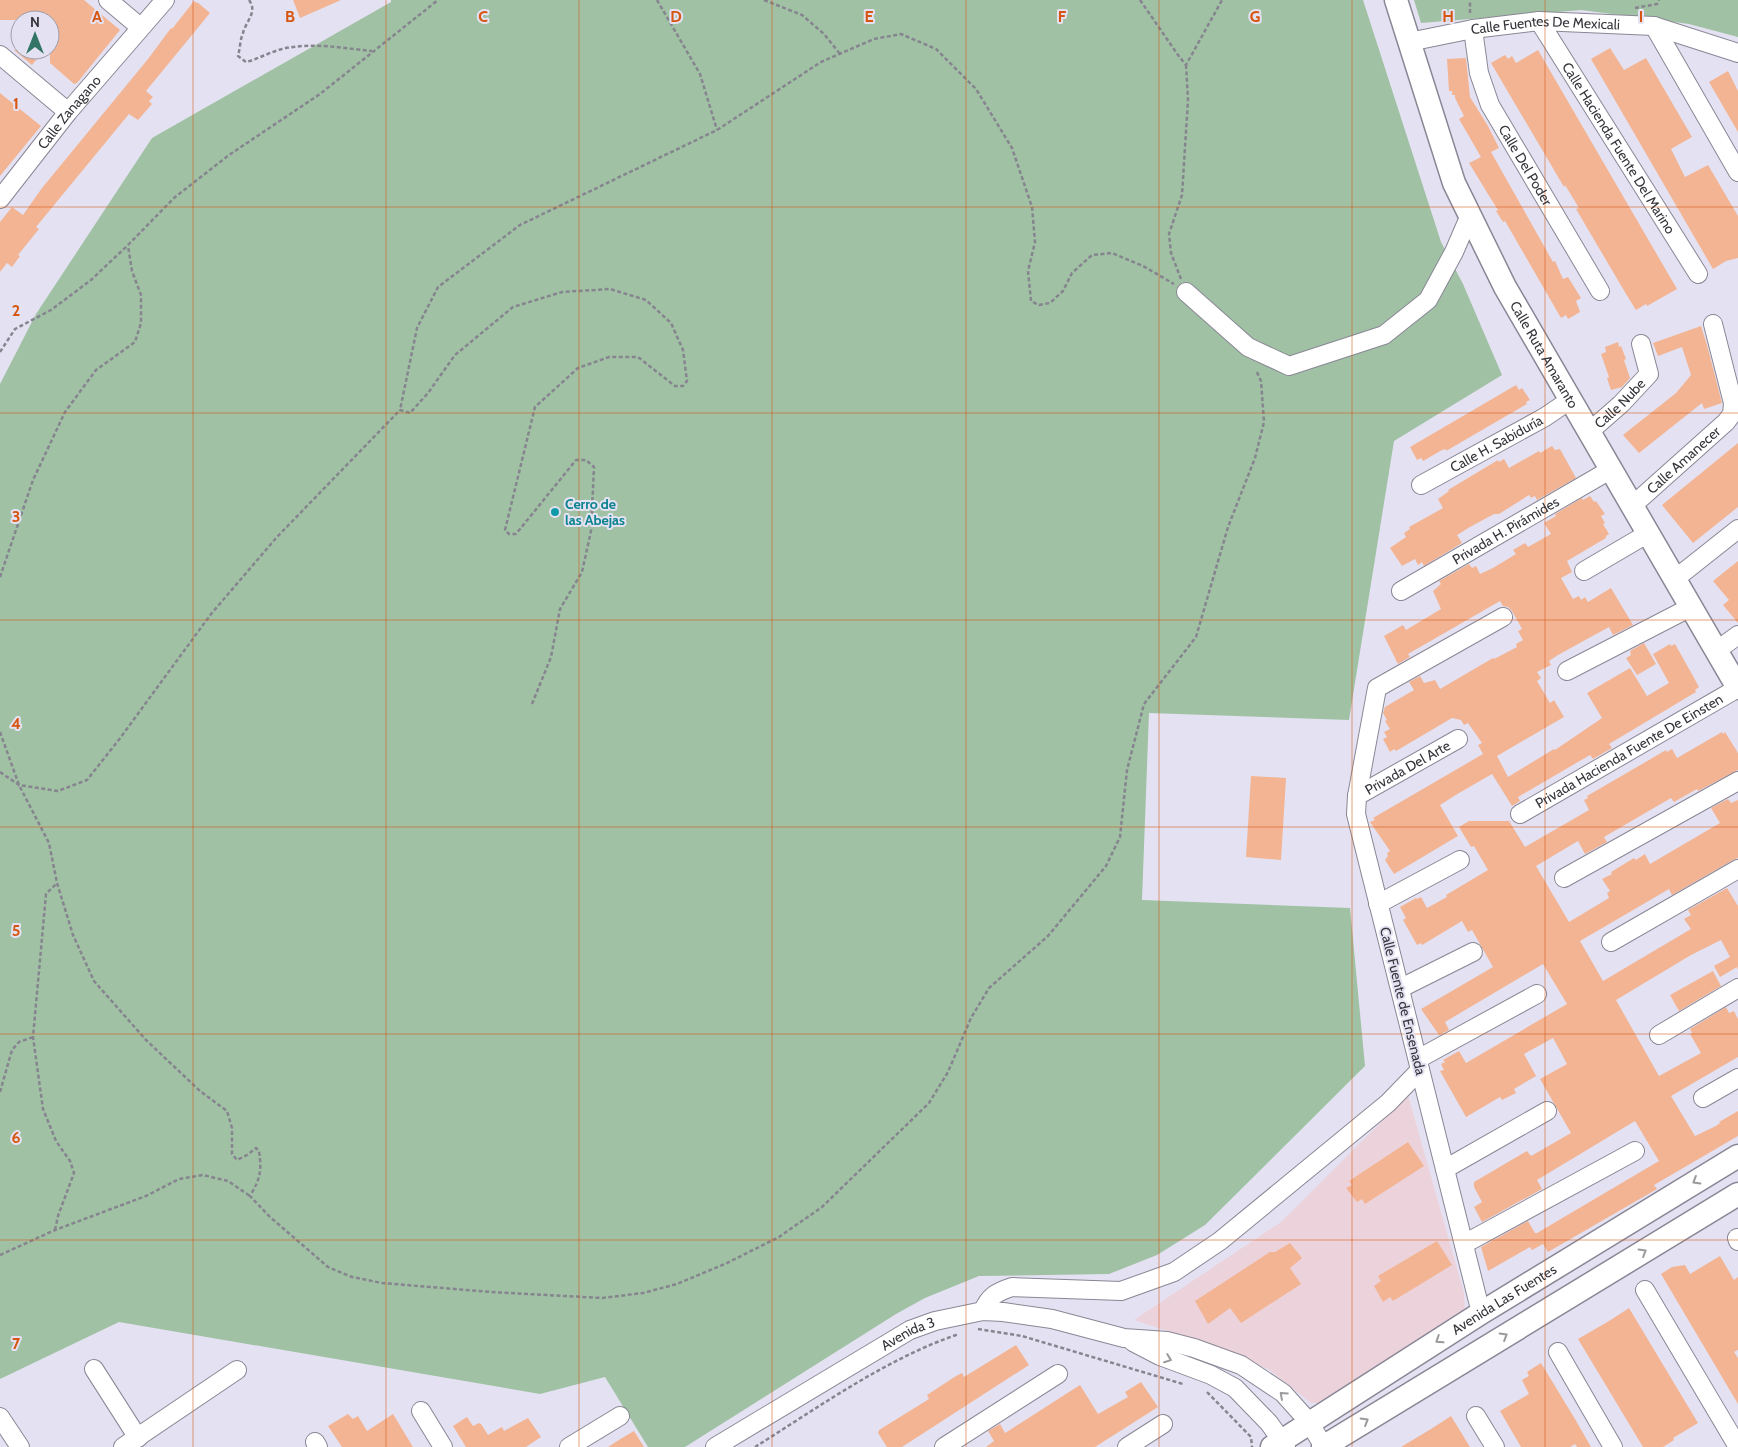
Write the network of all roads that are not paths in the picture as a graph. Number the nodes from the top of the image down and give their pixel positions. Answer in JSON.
{"nodes":[{"id":1,"x":108,"y":0,"type":"edge"},
{"id":2,"x":165,"y":0,"type":"edge"},
{"id":3,"x":1396,"y":0,"type":"edge"},
{"id":4,"x":1539,"y":21,"type":"junction"},
{"id":5,"x":1654,"y":26,"type":"junction"},
{"id":6,"x":140,"y":27,"type":"junction"},
{"id":7,"x":1473,"y":29,"type":"junction"},
{"id":8,"x":1409,"y":42,"type":"junction"},
{"id":9,"x":1738,"y":53,"type":"edge"},
{"id":10,"x":0,"y":55,"type":"edge"},
{"id":11,"x":68,"y":112,"type":"junction"},
{"id":12,"x":1738,"y":172,"type":"edge"},
{"id":13,"x":0,"y":198,"type":"edge"},
{"id":14,"x":1470,"y":215,"type":"junction"},
{"id":15,"x":1698,"y":274,"type":"dead end"},
{"id":16,"x":1600,"y":291,"type":"dead end"},
{"id":17,"x":1186,"y":292,"type":"road end"},
{"id":18,"x":1713,"y":324,"type":"dead end"},
{"id":19,"x":1641,"y":344,"type":"dead end"},
{"id":20,"x":1570,"y":400,"type":"junction"},
{"id":21,"x":1589,"y":432,"type":"junction"},
{"id":22,"x":1610,"y":470,"type":"junction"},
{"id":23,"x":1421,"y":485,"type":"dead end"},
{"id":24,"x":1632,"y":506,"type":"junction"},
{"id":25,"x":1738,"y":529,"type":"edge"},
{"id":26,"x":1647,"y":534,"type":"junction"},
{"id":27,"x":1584,"y":571,"type":"dead end"},
{"id":28,"x":1676,"y":578,"type":"junction"},
{"id":29,"x":1402,"y":591,"type":"dead end"},
{"id":30,"x":1691,"y":607,"type":"junction"},
{"id":31,"x":1503,"y":617,"type":"dead end"},
{"id":32,"x":1738,"y":635,"type":"edge"},
{"id":33,"x":1716,"y":651,"type":"junction"},
{"id":34,"x":1567,"y":671,"type":"dead end"},
{"id":35,"x":1738,"y":688,"type":"edge"},
{"id":36,"x":1458,"y":739,"type":"dead end"},
{"id":37,"x":1738,"y":781,"type":"edge"},
{"id":38,"x":1357,"y":796,"type":"junction"},
{"id":39,"x":1520,"y":814,"type":"dead end"},
{"id":40,"x":1460,"y":860,"type":"dead end"},
{"id":41,"x":1738,"y":870,"type":"edge"},
{"id":42,"x":1564,"y":878,"type":"dead end"},
{"id":43,"x":1378,"y":904,"type":"junction"},
{"id":44,"x":1611,"y":942,"type":"dead end"},
{"id":45,"x":1473,"y":952,"type":"dead end"},
{"id":46,"x":1401,"y":988,"type":"junction"},
{"id":47,"x":1738,"y":988,"type":"edge"},
{"id":48,"x":1537,"y":994,"type":"dead end"},
{"id":49,"x":1659,"y":1035,"type":"dead end"},
{"id":50,"x":1419,"y":1065,"type":"junction"},
{"id":51,"x":1738,"y":1078,"type":"edge"},
{"id":52,"x":1703,"y":1098,"type":"dead end"},
{"id":53,"x":1547,"y":1111,"type":"dead end"},
{"id":54,"x":1635,"y":1151,"type":"dead end"},
{"id":55,"x":1738,"y":1156,"type":"edge"},
{"id":56,"x":1445,"y":1169,"type":"junction"},
{"id":57,"x":1738,"y":1194,"type":"edge"},
{"id":58,"x":1464,"y":1244,"type":"junction"},
{"id":59,"x":1645,"y":1290,"type":"dead end"},
{"id":60,"x":983,"y":1311,"type":"junction"},
{"id":61,"x":1481,"y":1313,"type":"junction"},
{"id":62,"x":1124,"y":1338,"type":"junction"},
{"id":63,"x":1558,"y":1352,"type":"dead end"},
{"id":64,"x":1226,"y":1360,"type":"junction"},
{"id":65,"x":94,"y":1369,"type":"dead end"},
{"id":66,"x":237,"y":1370,"type":"dead end"},
{"id":67,"x":1058,"y":1374,"type":"dead end"},
{"id":68,"x":1211,"y":1384,"type":"junction"},
{"id":69,"x":421,"y":1412,"type":"dead end"},
{"id":70,"x":620,"y":1416,"type":"dead end"},
{"id":71,"x":1476,"y":1416,"type":"dead end"},
{"id":72,"x":0,"y":1417,"type":"edge"},
{"id":73,"x":1309,"y":1422,"type":"junction"},
{"id":74,"x":1163,"y":1424,"type":"dead end"},
{"id":75,"x":138,"y":1438,"type":"junction"},
{"id":76,"x":1732,"y":1442,"type":"edge"},
{"id":77,"x":1280,"y":1445,"type":"edge"},
{"id":78,"x":20,"y":1447,"type":"edge"},
{"id":79,"x":123,"y":1447,"type":"edge"},
{"id":80,"x":444,"y":1447,"type":"edge"},
{"id":81,"x":569,"y":1447,"type":"edge"},
{"id":82,"x":715,"y":1447,"type":"edge"},
{"id":83,"x":944,"y":1447,"type":"edge"},
{"id":84,"x":1126,"y":1447,"type":"edge"},
{"id":85,"x":1324,"y":1447,"type":"edge"},
{"id":86,"x":1495,"y":1447,"type":"edge"},
{"id":87,"x":1613,"y":1447,"type":"edge"}],
"edges":[{"from":1,"to":6,"type":"street"},
{"from":2,"to":6,"type":"street","name":"Calle Zanagano"},
{"from":3,"to":8,"type":"main road","name":"Calle Ruta Amaranto"},
{"from":4,"to":5,"type":"street","name":"Calle Fuentes De Mexicali"},
{"from":4,"to":7,"type":"street","name":"Calle Fuentes De Mexicali"},
{"from":4,"to":15,"type":"street","name":"Calle Hacienda Fuente Del Marino"},
{"from":5,"to":9,"type":"street","name":"Calle Fuentes De Mexicali"},
{"from":5,"to":12,"type":"street"},
{"from":6,"to":11,"type":"street","name":"Calle Zanagano"},
{"from":7,"to":8,"type":"street","name":"Calle Fuentes De Mexicali"},
{"from":7,"to":16,"type":"street","name":"Calle Del Poder"},
{"from":8,"to":14,"type":"main road","name":"Calle Ruta Amaranto"},
{"from":10,"to":11,"type":"street"},
{"from":11,"to":13,"type":"street","name":"Calle Zanagano"},
{"from":14,"to":17,"type":"street"},
{"from":14,"to":20,"type":"main road","name":"Calle Ruta Amaranto"},
{"from":18,"to":24,"type":"street","name":"Calle Amanecer"},
{"from":19,"to":21,"type":"street","name":"Calle Nube"},
{"from":20,"to":21,"type":"main road","name":"Calle Ruta Amaranto"},
{"from":20,"to":23,"type":"street","name":"Calle H. Sabiduría"},
{"from":21,"to":22,"type":"main road","name":"Calle Ruta Amaranto"},
{"from":22,"to":24,"type":"main road","name":"Calle Ruta Amaranto"},
{"from":22,"to":29,"type":"street","name":"Privada H. Pirámides"},
{"from":24,"to":26,"type":"main road","name":"Calle Ruta Amaranto"},
{"from":25,"to":28,"type":"street"},
{"from":26,"to":27,"type":"street"},
{"from":26,"to":28,"type":"main road","name":"Calle Ruta Amaranto"},
{"from":28,"to":30,"type":"main road","name":"Calle Ruta Amaranto"},
{"from":30,"to":33,"type":"main road","name":"Calle Ruta Amaranto"},
{"from":30,"to":34,"type":"street"},
{"from":31,"to":38,"type":"street","name":"Calle Fuente de Ensenada"},
{"from":32,"to":33,"type":"street"},
{"from":33,"to":35,"type":"main road","name":"Calle Ruta Amaranto"},
{"from":35,"to":39,"type":"street","name":"Privada Hacienda Fuente De Einsten"},
{"from":36,"to":38,"type":"street","name":"Privada Del Arte"},
{"from":37,"to":42,"type":"street"},
{"from":38,"to":43,"type":"street","name":"Calle Fuente de Ensenada"},
{"from":40,"to":43,"type":"street"},
{"from":41,"to":44,"type":"street"},
{"from":43,"to":46,"type":"street","name":"Calle Fuente de Ensenada"},
{"from":45,"to":46,"type":"street"},
{"from":46,"to":50,"type":"street","name":"Calle Fuente de Ensenada"},
{"from":47,"to":49,"type":"street"},
{"from":48,"to":50,"type":"street"},
{"from":50,"to":56,"type":"street","name":"Calle Fuente de Ensenada"},
{"from":50,"to":60,"type":"street"},
{"from":51,"to":52,"type":"street"},
{"from":53,"to":56,"type":"street"},
{"from":54,"to":58,"type":"street"},
{"from":55,"to":61,"type":"main road","name":"Avenida Las Fuentes","one_way":true},
{"from":56,"to":58,"type":"street","name":"Calle Fuente de Ensenada"},
{"from":85,"to":57,"type":"main road","one_way":true},
{"from":58,"to":61,"type":"street","name":"Calle Fuente de Ensenada"},
{"from":59,"to":76,"type":"street"},
{"from":60,"to":62,"type":"street","name":"Avenida 3"},
{"from":60,"to":82,"type":"street","name":"Avenida 3"},
{"from":61,"to":73,"type":"main road","name":"Avenida Las Fuentes","one_way":true},
{"from":62,"to":64,"type":"street","name":"Avenida 3"},
{"from":62,"to":68,"type":"street","name":"Avenida 3","one_way":true},
{"from":63,"to":87,"type":"street"},
{"from":64,"to":68,"type":"street"},
{"from":73,"to":64,"type":"street","name":"Avenida 3","one_way":true},
{"from":65,"to":75,"type":"street"},
{"from":66,"to":75,"type":"street"},
{"from":67,"to":83,"type":"street"},
{"from":68,"to":77,"type":"street","name":"Avenida 3"},
{"from":69,"to":80,"type":"street"},
{"from":70,"to":81,"type":"street"},
{"from":71,"to":86,"type":"street"},
{"from":72,"to":78,"type":"street"},
{"from":73,"to":77,"type":"main road","name":"Avenida Las Fuentes"},
{"from":73,"to":85,"type":"street","name":"Avenida 3"},
{"from":74,"to":84,"type":"street"},
{"from":75,"to":79,"type":"street"}]}
